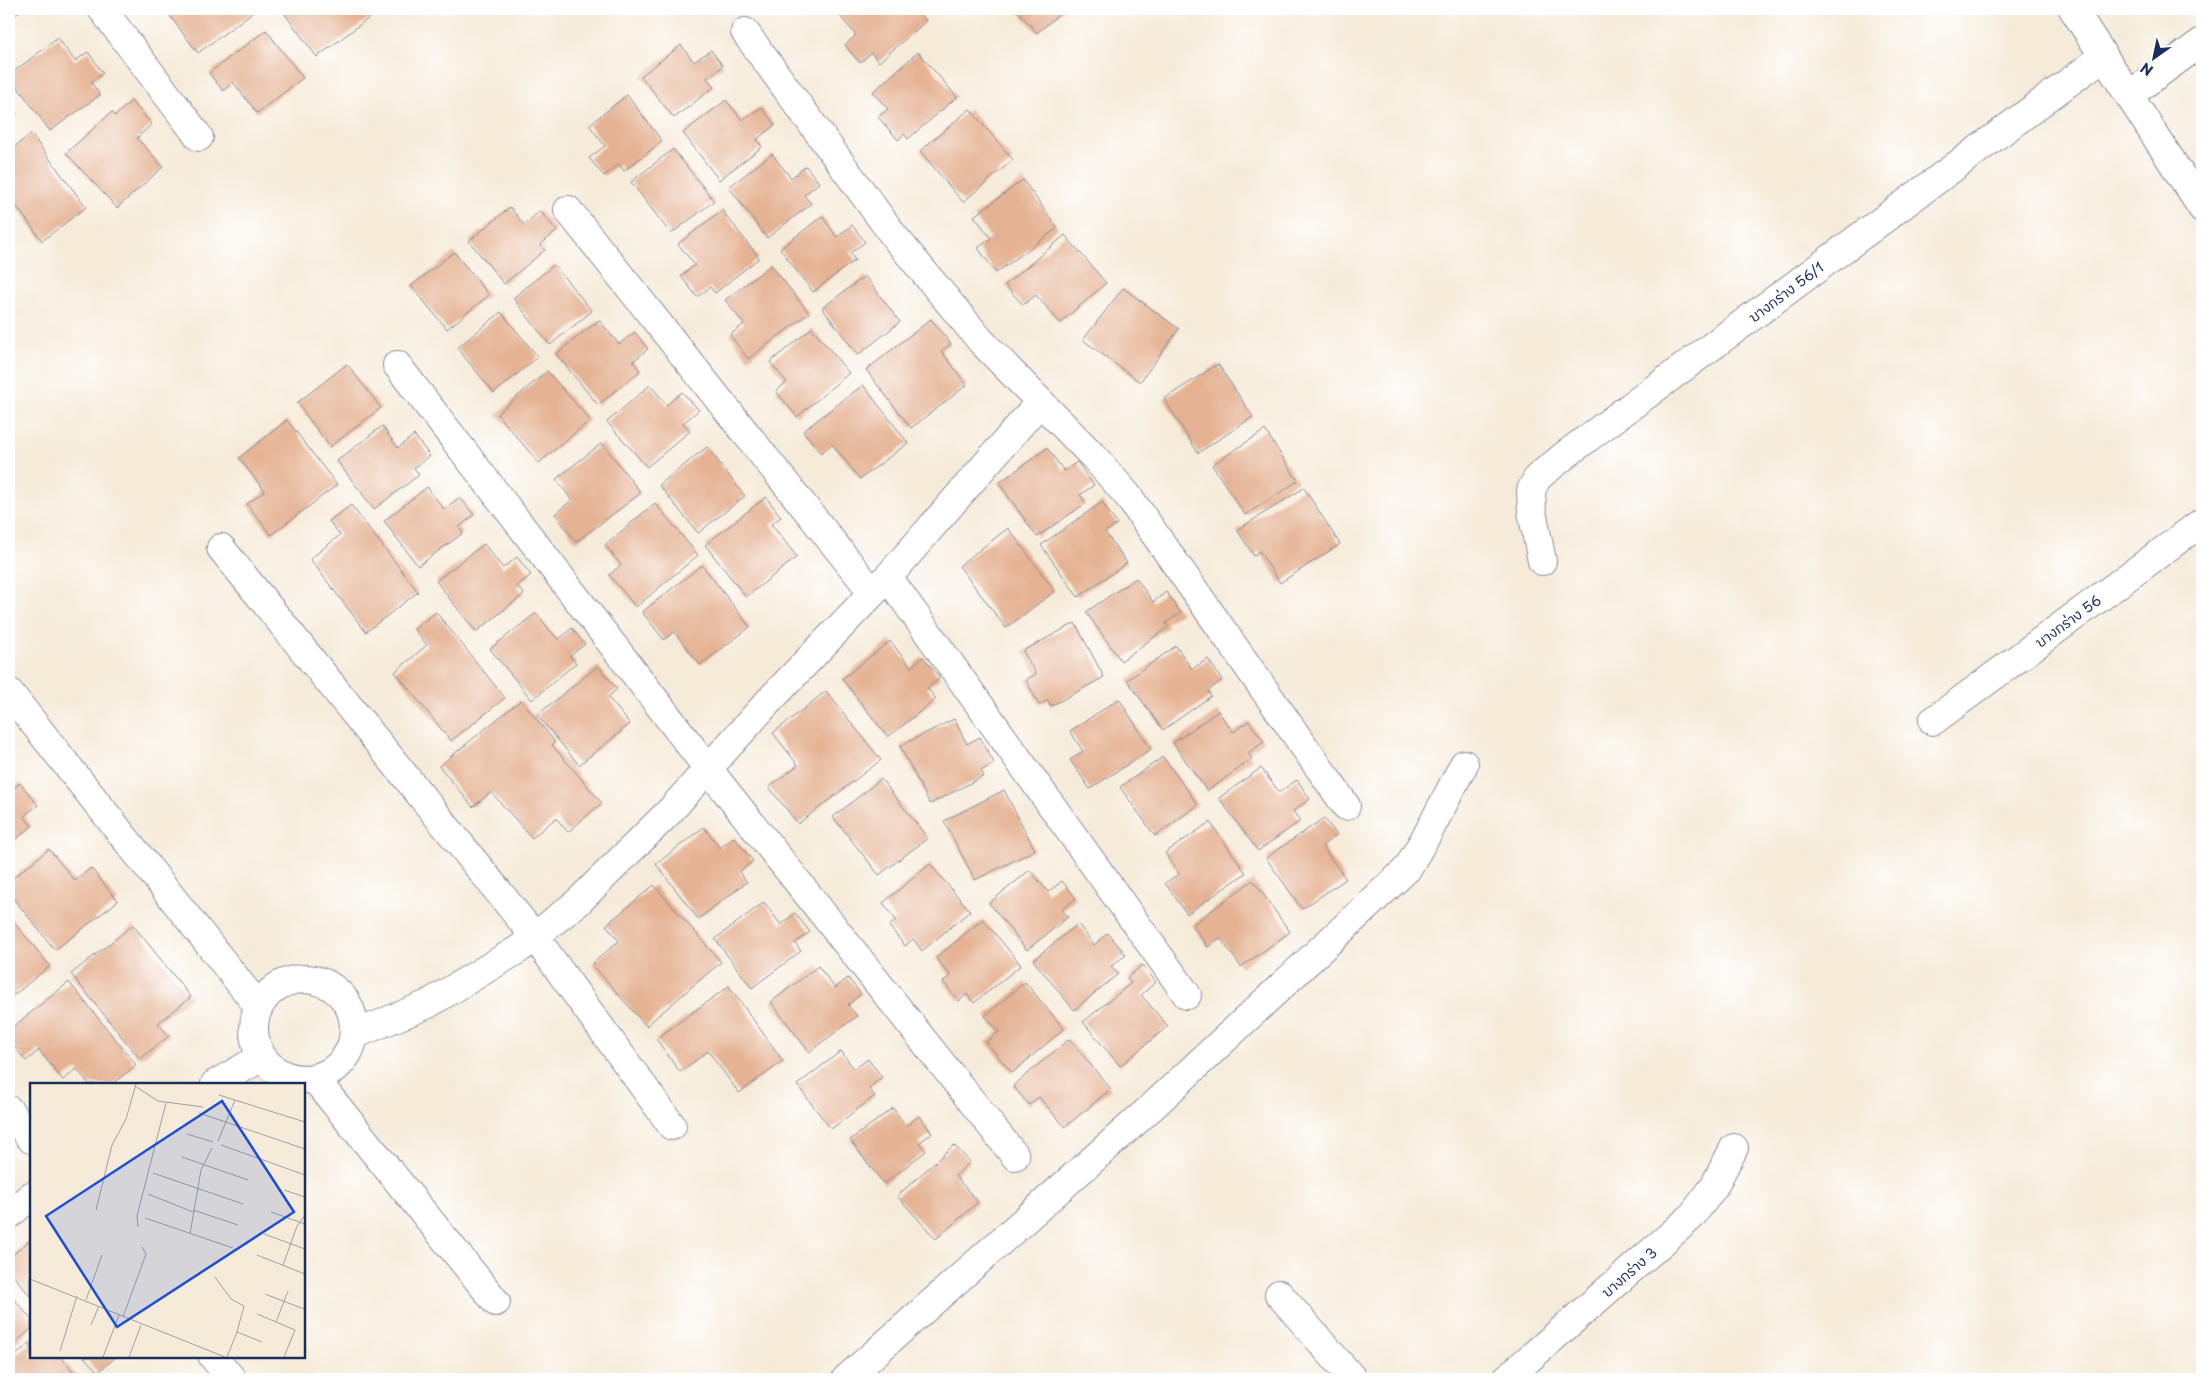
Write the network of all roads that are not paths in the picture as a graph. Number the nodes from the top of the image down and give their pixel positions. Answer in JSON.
{"nodes":[{"id":1,"x":102,"y":9,"type":"edge"},
{"id":2,"x":2073,"y":9,"type":"edge"},
{"id":3,"x":745,"y":32,"type":"dead end"},
{"id":4,"x":2202,"y":42,"type":"edge"},
{"id":5,"x":2103,"y":57,"type":"junction"},
{"id":6,"x":2129,"y":94,"type":"junction"},
{"id":7,"x":199,"y":136,"type":"dead end"},
{"id":8,"x":2202,"y":208,"type":"edge"},
{"id":9,"x":568,"y":210,"type":"dead end"},
{"id":10,"x":398,"y":365,"type":"dead end"},
{"id":11,"x":1040,"y":402,"type":"junction"},
{"id":12,"x":2202,"y":522,"type":"edge"},
{"id":13,"x":221,"y":548,"type":"dead end"},
{"id":14,"x":1542,"y":560,"type":"dead end"},
{"id":15,"x":881,"y":585,"type":"junction"},
{"id":16,"x":9,"y":692,"type":"edge"},
{"id":17,"x":1933,"y":721,"type":"dead end"},
{"id":18,"x":1464,"y":764,"type":"dead end"},
{"id":19,"x":709,"y":770,"type":"junction"},
{"id":20,"x":1346,"y":806,"type":"dead end"},
{"id":21,"x":535,"y":937,"type":"junction"},
{"id":22,"x":1187,"y":995,"type":"dead end"},
{"id":23,"x":258,"y":1006,"type":"junction"},
{"id":24,"x":354,"y":1036,"type":"junction"},
{"id":25,"x":262,"y":1057,"type":"junction"},
{"id":26,"x":314,"y":1078,"type":"junction"},
{"id":27,"x":216,"y":1083,"type":"edge"},
{"id":28,"x":9,"y":1110,"type":"edge"},
{"id":29,"x":672,"y":1126,"type":"dead end"},
{"id":30,"x":30,"y":1138,"type":"edge"},
{"id":31,"x":1734,"y":1148,"type":"dead end"},
{"id":32,"x":1015,"y":1156,"type":"dead end"},
{"id":33,"x":30,"y":1197,"type":"edge"},
{"id":34,"x":9,"y":1216,"type":"edge"},
{"id":35,"x":1278,"y":1294,"type":"dead end"},
{"id":36,"x":496,"y":1302,"type":"dead end"},
{"id":37,"x":214,"y":1358,"type":"edge"},
{"id":38,"x":232,"y":1379,"type":"edge"},
{"id":39,"x":846,"y":1379,"type":"edge"},
{"id":40,"x":1353,"y":1379,"type":"edge"},
{"id":41,"x":1506,"y":1379,"type":"edge"}],
"edges":[{"from":1,"to":7,"type":"street"},
{"from":2,"to":5,"type":"street"},
{"from":3,"to":11,"type":"street"},
{"from":4,"to":6,"type":"street"},
{"from":5,"to":6,"type":"street"},
{"from":5,"to":14,"type":"street","name":"บางกร่าง 56/1"},
{"from":6,"to":8,"type":"street"},
{"from":9,"to":15,"type":"street"},
{"from":10,"to":19,"type":"street"},
{"from":11,"to":15,"type":"street"},
{"from":11,"to":20,"type":"street"},
{"from":12,"to":17,"type":"street","name":"บางกร่าง 56"},
{"from":13,"to":21,"type":"street"},
{"from":15,"to":19,"type":"street"},
{"from":15,"to":22,"type":"street"},
{"from":16,"to":23,"type":"street"},
{"from":18,"to":39,"type":"street"},
{"from":19,"to":21,"type":"street"},
{"from":19,"to":32,"type":"street"},
{"from":21,"to":24,"type":"street"},
{"from":21,"to":29,"type":"street"},
{"from":23,"to":24,"type":"street"},
{"from":23,"to":25,"type":"street"},
{"from":24,"to":26,"type":"street"},
{"from":25,"to":26,"type":"street"},
{"from":25,"to":27,"type":"street"},
{"from":26,"to":36,"type":"street"},
{"from":28,"to":30,"type":"street"},
{"from":31,"to":41,"type":"street","name":"บางกร่าง 3"},
{"from":33,"to":34,"type":"street"},
{"from":35,"to":40,"type":"street"},
{"from":37,"to":38,"type":"street"}]}
